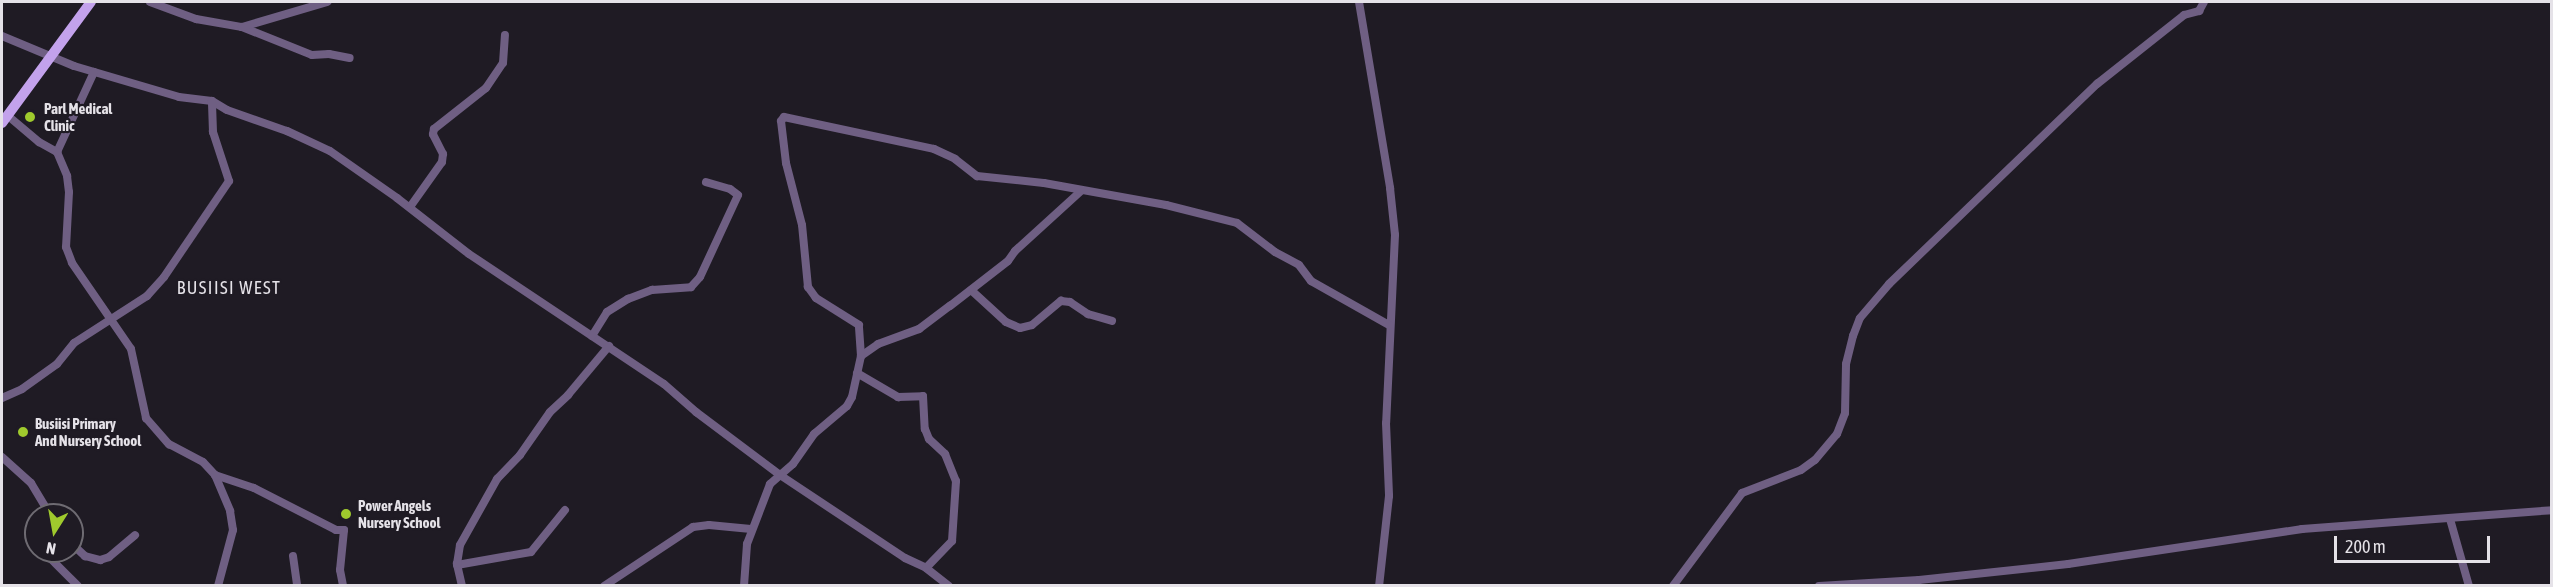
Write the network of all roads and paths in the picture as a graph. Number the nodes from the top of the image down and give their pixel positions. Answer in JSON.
{"nodes":[{"id":1,"x":91,"y":2,"type":"edge"},
{"id":2,"x":150,"y":2,"type":"edge"},
{"id":3,"x":327,"y":2,"type":"edge"},
{"id":4,"x":1359,"y":2,"type":"edge"},
{"id":5,"x":2204,"y":2,"type":"edge"},
{"id":6,"x":242,"y":27,"type":"junction"},
{"id":7,"x":505,"y":35,"type":"dead end"},
{"id":8,"x":2,"y":36,"type":"edge"},
{"id":9,"x":48,"y":57,"type":"junction"},
{"id":10,"x":350,"y":58,"type":"dead end"},
{"id":11,"x":94,"y":72,"type":"junction"},
{"id":12,"x":212,"y":101,"type":"junction"},
{"id":13,"x":4,"y":119,"type":"edge"},
{"id":14,"x":57,"y":152,"type":"junction"},
{"id":15,"x":706,"y":182,"type":"dead end"},
{"id":16,"x":1081,"y":190,"type":"junction"},
{"id":17,"x":410,"y":207,"type":"junction"},
{"id":18,"x":971,"y":290,"type":"junction"},
{"id":19,"x":111,"y":319,"type":"junction"},
{"id":20,"x":1112,"y":321,"type":"dead end"},
{"id":21,"x":1389,"y":325,"type":"junction"},
{"id":22,"x":592,"y":336,"type":"junction"},
{"id":23,"x":609,"y":346,"type":"junction"},
{"id":24,"x":861,"y":356,"type":"junction"},
{"id":25,"x":857,"y":373,"type":"junction"},
{"id":26,"x":2,"y":398,"type":"edge"},
{"id":27,"x":3,"y":457,"type":"edge"},
{"id":28,"x":215,"y":475,"type":"junction"},
{"id":29,"x":780,"y":475,"type":"junction"},
{"id":30,"x":43,"y":503,"type":"edge"},
{"id":31,"x":565,"y":510,"type":"dead end"},
{"id":32,"x":2552,"y":510,"type":"edge"},
{"id":33,"x":2450,"y":519,"type":"junction"},
{"id":34,"x":751,"y":529,"type":"junction"},
{"id":35,"x":135,"y":536,"type":"dead end"},
{"id":36,"x":84,"y":555,"type":"edge"},
{"id":37,"x":293,"y":556,"type":"dead end"},
{"id":38,"x":54,"y":563,"type":"edge"},
{"id":39,"x":457,"y":565,"type":"junction"},
{"id":40,"x":926,"y":568,"type":"junction"},
{"id":41,"x":76,"y":585,"type":"edge"},
{"id":42,"x":218,"y":585,"type":"edge"},
{"id":43,"x":297,"y":585,"type":"edge"},
{"id":44,"x":343,"y":585,"type":"edge"},
{"id":45,"x":462,"y":585,"type":"edge"},
{"id":46,"x":604,"y":585,"type":"edge"},
{"id":47,"x":744,"y":585,"type":"edge"},
{"id":48,"x":949,"y":585,"type":"edge"},
{"id":49,"x":1379,"y":585,"type":"edge"},
{"id":50,"x":1673,"y":585,"type":"edge"},
{"id":51,"x":1819,"y":585,"type":"edge"},
{"id":52,"x":2469,"y":585,"type":"edge"}],
"edges":[{"from":1,"to":9,"type":"main road"},
{"from":2,"to":6,"type":"street"},
{"from":3,"to":6,"type":"street"},
{"from":4,"to":21,"type":"street"},
{"from":5,"to":50,"type":"street"},
{"from":6,"to":10,"type":"street"},
{"from":7,"to":17,"type":"street"},
{"from":8,"to":9,"type":"street"},
{"from":9,"to":11,"type":"street"},
{"from":9,"to":13,"type":"main road"},
{"from":11,"to":12,"type":"street"},
{"from":11,"to":14,"type":"street"},
{"from":12,"to":17,"type":"street"},
{"from":12,"to":19,"type":"street"},
{"from":13,"to":14,"type":"street"},
{"from":14,"to":19,"type":"street"},
{"from":15,"to":22,"type":"street"},
{"from":16,"to":18,"type":"street"},
{"from":16,"to":21,"type":"street"},
{"from":16,"to":24,"type":"street"},
{"from":17,"to":22,"type":"street"},
{"from":18,"to":20,"type":"street"},
{"from":18,"to":24,"type":"street"},
{"from":19,"to":26,"type":"street"},
{"from":19,"to":28,"type":"street"},
{"from":21,"to":49,"type":"street"},
{"from":22,"to":23,"type":"street"},
{"from":23,"to":29,"type":"street"},
{"from":23,"to":39,"type":"street"},
{"from":24,"to":25,"type":"street"},
{"from":25,"to":29,"type":"street"},
{"from":25,"to":40,"type":"street"},
{"from":27,"to":30,"type":"street"},
{"from":28,"to":42,"type":"street"},
{"from":28,"to":44,"type":"street"},
{"from":29,"to":34,"type":"street"},
{"from":29,"to":40,"type":"street"},
{"from":31,"to":39,"type":"street"},
{"from":32,"to":33,"type":"street"},
{"from":33,"to":51,"type":"street"},
{"from":33,"to":52,"type":"street"},
{"from":34,"to":46,"type":"street"},
{"from":34,"to":47,"type":"street"},
{"from":35,"to":36,"type":"street"},
{"from":37,"to":43,"type":"street"},
{"from":38,"to":41,"type":"street"},
{"from":39,"to":45,"type":"street"},
{"from":40,"to":48,"type":"street"}]}
